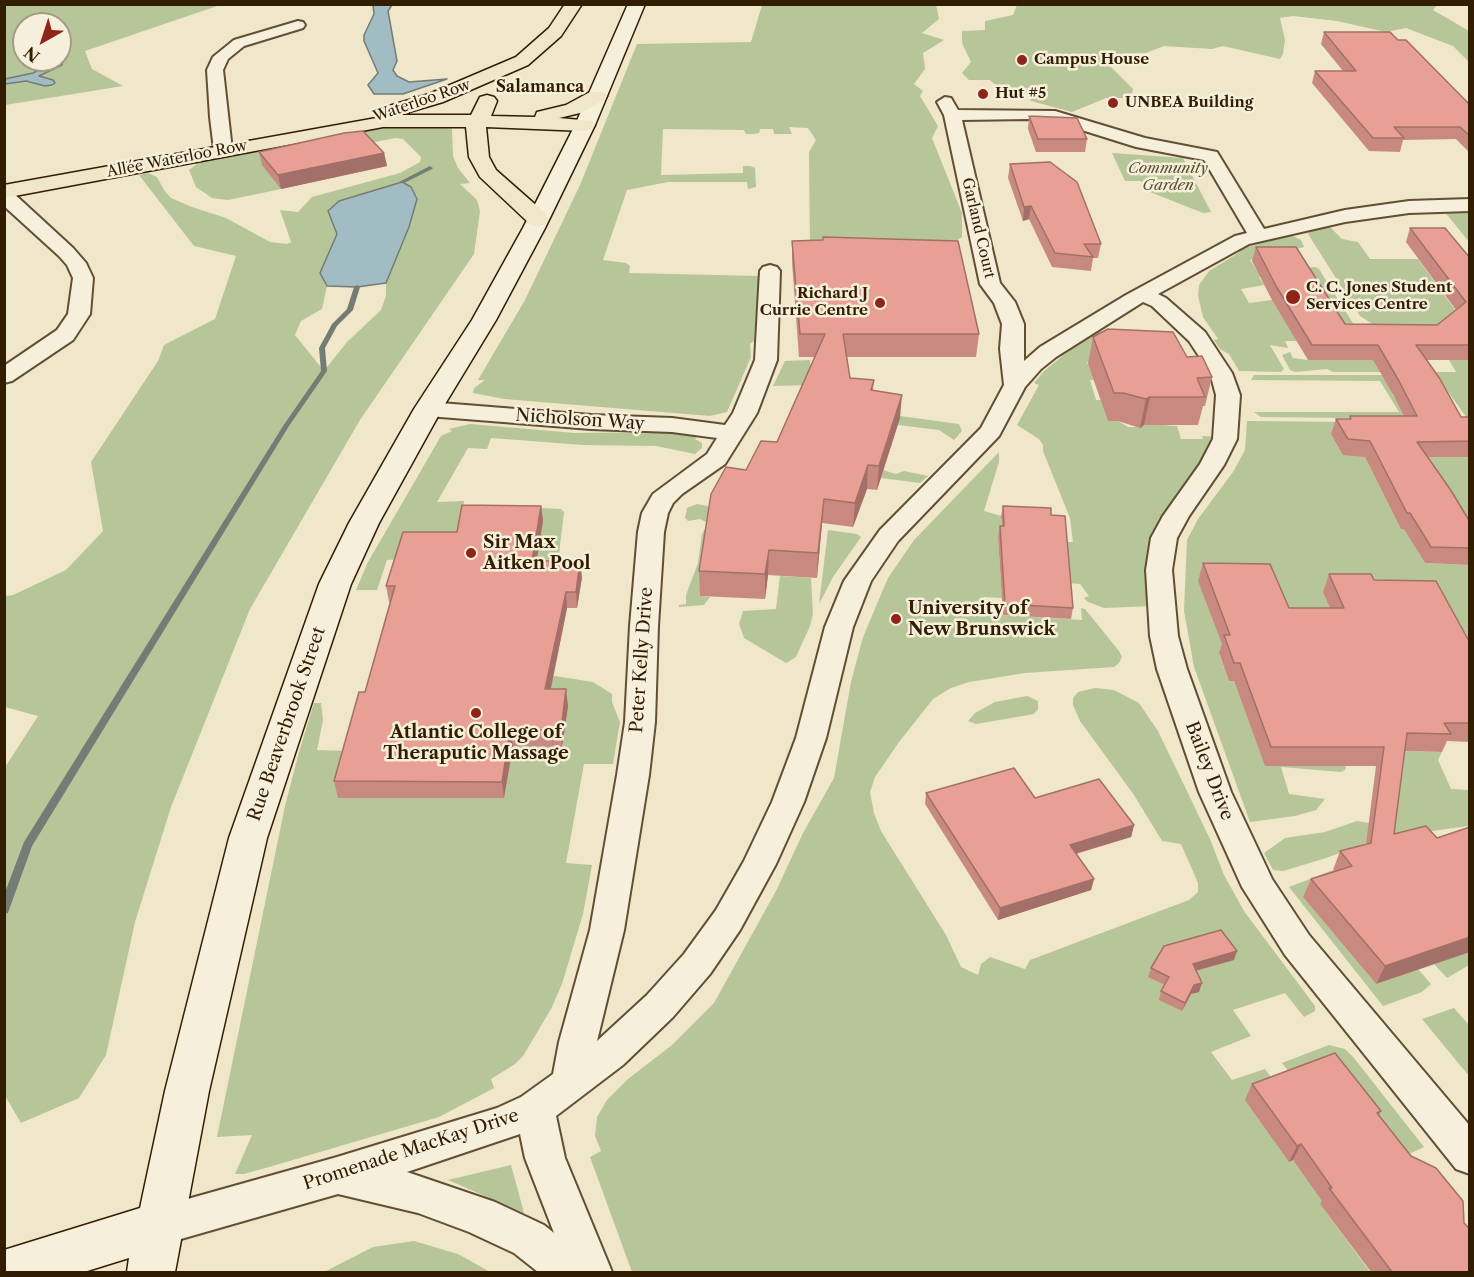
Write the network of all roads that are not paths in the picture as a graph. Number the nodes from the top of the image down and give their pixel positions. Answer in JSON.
{"nodes":[{"id":1,"x":574,"y":4,"type":"edge"},
{"id":2,"x":637,"y":4,"type":"edge"},
{"id":3,"x":298,"y":26,"type":"dead end"},
{"id":4,"x":522,"y":61,"type":"junction"},
{"id":5,"x":597,"y":96,"type":"junction"},
{"id":6,"x":553,"y":115,"type":"junction"},
{"id":7,"x":479,"y":121,"type":"junction"},
{"id":8,"x":585,"y":125,"type":"junction"},
{"id":9,"x":349,"y":126,"type":"junction"},
{"id":10,"x":223,"y":150,"type":"junction"},
{"id":11,"x":4,"y":194,"type":"edge"},
{"id":12,"x":1470,"y":205,"type":"edge"},
{"id":13,"x":538,"y":219,"type":"junction"},
{"id":14,"x":1258,"y":236,"type":"junction"},
{"id":15,"x":770,"y":271,"type":"dead end"},
{"id":16,"x":1184,"y":288,"type":"junction"},
{"id":17,"x":1142,"y":294,"type":"junction"},
{"id":18,"x":1012,"y":324,"type":"junction"},
{"id":19,"x":1197,"y":337,"type":"junction"},
{"id":20,"x":1066,"y":339,"type":"junction"},
{"id":21,"x":4,"y":376,"type":"edge"},
{"id":22,"x":1015,"y":385,"type":"junction"},
{"id":23,"x":428,"y":409,"type":"junction"},
{"id":24,"x":730,"y":433,"type":"junction"},
{"id":25,"x":571,"y":1083,"type":"junction"},
{"id":26,"x":535,"y":1109,"type":"junction"},
{"id":27,"x":1470,"y":1156,"type":"edge"},
{"id":28,"x":337,"y":1176,"type":"junction"},
{"id":29,"x":160,"y":1225,"type":"junction"},
{"id":30,"x":10,"y":1272,"type":"edge"},
{"id":31,"x":151,"y":1272,"type":"edge"},
{"id":32,"x":566,"y":1272,"type":"edge"},
{"id":33,"x":591,"y":1272,"type":"edge"}],
"edges":[{"from":1,"to":4,"type":"main road","name":"Waterloo Row"},
{"from":2,"to":5,"type":"street","name":"Rue Beaverbrook Street"},
{"from":3,"to":10,"type":"street"},
{"from":4,"to":6,"type":"main road"},
{"from":4,"to":7,"type":"main road"},
{"from":4,"to":9,"type":"main road","name":"Waterloo Row"},
{"from":5,"to":6,"type":"main road"},
{"from":5,"to":8,"type":"street","name":"Rue Beaverbrook Street"},
{"from":6,"to":7,"type":"main road"},
{"from":7,"to":8,"type":"main road"},
{"from":7,"to":9,"type":"main road"},
{"from":7,"to":13,"type":"main road"},
{"from":8,"to":13,"type":"street","name":"Rue Beaverbrook Street"},
{"from":9,"to":10,"type":"main road","name":"Allée Waterloo Row"},
{"from":10,"to":11,"type":"main road","name":"Allée Waterloo Row"},
{"from":11,"to":21,"type":"street"},
{"from":12,"to":14,"type":"street","name":"Promenade MacKay Drive"},
{"from":13,"to":23,"type":"street","name":"Rue Beaverbrook Street"},
{"from":14,"to":16,"type":"street","name":"Promenade MacKay Drive"},
{"from":14,"to":18,"type":"street","name":"Garland Court"},
{"from":15,"to":24,"type":"street","name":"Peter Kelly Drive"},
{"from":16,"to":17,"type":"street","name":"Promenade MacKay Drive"},
{"from":16,"to":19,"type":"street","name":"Bailey Drive"},
{"from":17,"to":19,"type":"street","name":"Bailey Drive"},
{"from":17,"to":20,"type":"street","name":"Promenade MacKay Drive"},
{"from":18,"to":20,"type":"street"},
{"from":18,"to":22,"type":"street","name":"Garland Court"},
{"from":19,"to":27,"type":"street","name":"Bailey Drive"},
{"from":20,"to":22,"type":"street","name":"Promenade MacKay Drive"},
{"from":22,"to":25,"type":"street","name":"Promenade MacKay Drive"},
{"from":23,"to":24,"type":"street","name":"Nicholson Way"},
{"from":23,"to":29,"type":"street","name":"Rue Beaverbrook Street"},
{"from":24,"to":25,"type":"street","name":"Peter Kelly Drive"},
{"from":25,"to":26,"type":"street","name":"Promenade MacKay Drive"},
{"from":26,"to":28,"type":"street","name":"Promenade MacKay Drive"},
{"from":26,"to":33,"type":"street"},
{"from":28,"to":29,"type":"street","name":"Promenade MacKay Drive"},
{"from":28,"to":32,"type":"street"},
{"from":29,"to":30,"type":"street"},
{"from":29,"to":31,"type":"street","name":"Rue Beaverbrook Street"}]}
